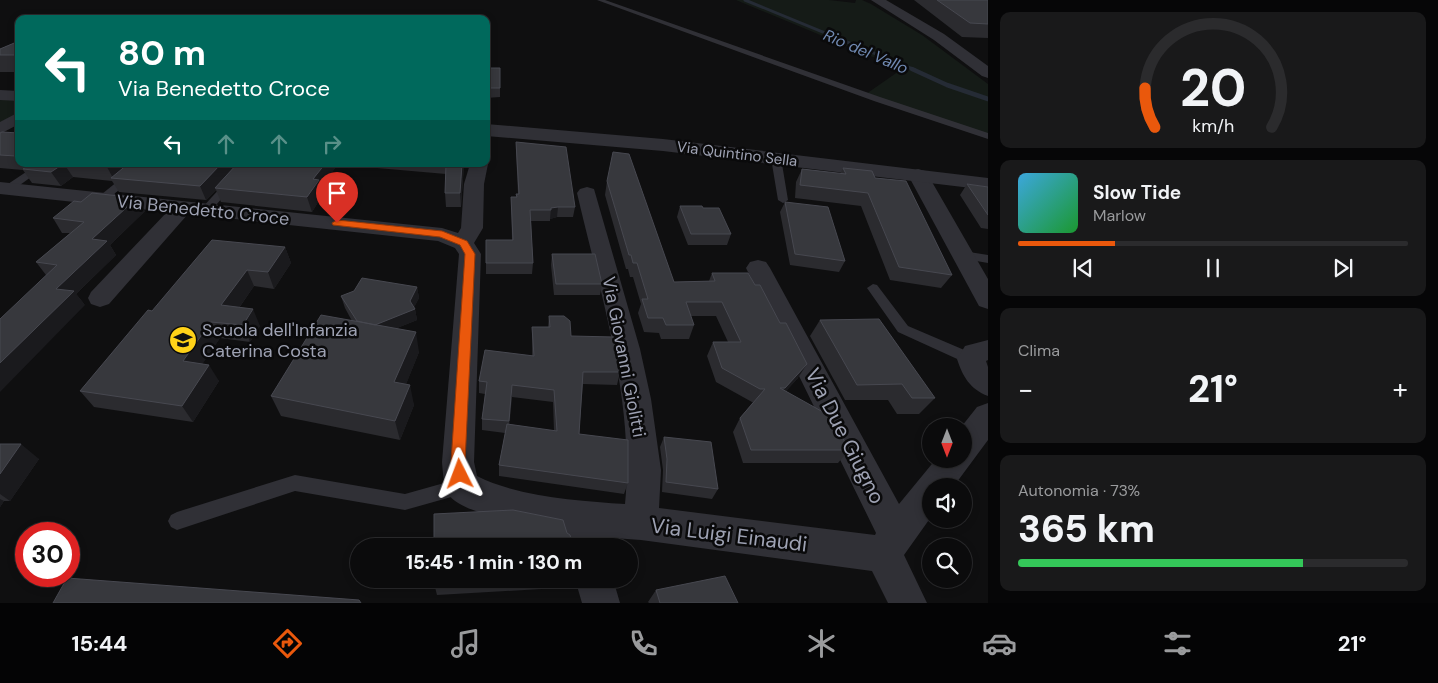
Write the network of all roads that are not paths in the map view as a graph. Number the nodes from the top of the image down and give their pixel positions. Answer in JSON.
{"nodes":[{"id":1,"x":600,"y":0,"type":"edge"},
{"id":2,"x":877,"y":0,"type":"edge"},
{"id":3,"x":988,"y":73,"type":"edge"},
{"id":4,"x":0,"y":95,"type":"edge"},
{"id":5,"x":15,"y":96,"type":"edge"},
{"id":6,"x":15,"y":120,"type":"edge"},
{"id":7,"x":0,"y":129,"type":"edge"},
{"id":8,"x":490,"y":131,"type":"edge"},
{"id":9,"x":988,"y":136,"type":"edge"},
{"id":10,"x":776,"y":158,"type":"junction"},
{"id":11,"x":39,"y":167,"type":"edge"},
{"id":12,"x":140,"y":167,"type":"edge"},
{"id":13,"x":244,"y":167,"type":"edge"},
{"id":14,"x":478,"y":167,"type":"edge"},
{"id":15,"x":918,"y":175,"type":"junction"},
{"id":16,"x":988,"y":184,"type":"edge"},
{"id":17,"x":5,"y":188,"type":"edge"},
{"id":18,"x":587,"y":193,"type":"dead end"},
{"id":19,"x":102,"y":200,"type":"junction"},
{"id":20,"x":783,"y":200,"type":"dead end"},
{"id":21,"x":182,"y":208,"type":"junction"},
{"id":22,"x":206,"y":211,"type":"junction"},
{"id":23,"x":463,"y":243,"type":"junction"},
{"id":24,"x":963,"y":255,"type":"junction"},
{"id":25,"x":988,"y":259,"type":"edge"},
{"id":26,"x":758,"y":268,"type":"dead end"},
{"id":27,"x":873,"y":288,"type":"dead end"},
{"id":28,"x":100,"y":298,"type":"dead end"},
{"id":29,"x":988,"y":300,"type":"edge"},
{"id":30,"x":980,"y":355,"type":"edge"},
{"id":31,"x":988,"y":384,"type":"edge"},
{"id":32,"x":988,"y":416,"type":"edge"},
{"id":33,"x":972,"y":437,"type":"edge"},
{"id":34,"x":949,"y":468,"type":"edge"},
{"id":35,"x":941,"y":478,"type":"edge"},
{"id":36,"x":462,"y":486,"type":"junction"},
{"id":37,"x":922,"y":502,"type":"edge"},
{"id":38,"x":177,"y":522,"type":"dead end"},
{"id":39,"x":642,"y":524,"type":"junction"},
{"id":40,"x":580,"y":532,"type":"edge"},
{"id":41,"x":890,"y":544,"type":"junction"},
{"id":42,"x":597,"y":588,"type":"edge"},
{"id":43,"x":601,"y":603,"type":"edge"},
{"id":44,"x":908,"y":603,"type":"edge"}],
"edges":[{"from":1,"to":9,"type":"lane"},
{"from":2,"to":3,"type":"street"},
{"from":4,"to":5,"type":"street"},
{"from":6,"to":7,"type":"street"},
{"from":8,"to":10,"type":"street","name":"Via Quintino Sella"},
{"from":10,"to":15,"type":"street","name":"Via Quintino Sella"},
{"from":10,"to":20,"type":"lane"},
{"from":11,"to":17,"type":"lane"},
{"from":12,"to":19,"type":"lane"},
{"from":13,"to":22,"type":"lane"},
{"from":14,"to":23,"type":"street"},
{"from":15,"to":16,"type":"street","name":"Via Quintino Sella"},
{"from":15,"to":24,"type":"street"},
{"from":17,"to":19,"type":"street","name":"Via Benedetto Croce"},
{"from":18,"to":39,"type":"street","name":"Via Giovanni Giolitti"},
{"from":19,"to":21,"type":"street","name":"Via Benedetto Croce"},
{"from":21,"to":22,"type":"street","name":"Via Benedetto Croce"},
{"from":21,"to":28,"type":"street"},
{"from":22,"to":23,"type":"street","name":"Via Benedetto Croce"},
{"from":23,"to":36,"type":"street"},
{"from":24,"to":25,"type":"lane"},
{"from":24,"to":29,"type":"street"},
{"from":26,"to":41,"type":"street","name":"Via Due Giugno"},
{"from":27,"to":30,"type":"lane"},
{"from":30,"to":31,"type":"street"},
{"from":32,"to":33,"type":"street"},
{"from":34,"to":35,"type":"street"},
{"from":36,"to":38,"type":"lane"},
{"from":36,"to":40,"type":"street","name":"Via Luigi Einaudi"},
{"from":37,"to":41,"type":"street"},
{"from":39,"to":40,"type":"street","name":"Via Luigi Einaudi"},
{"from":39,"to":41,"type":"street","name":"Via Luigi Einaudi"},
{"from":41,"to":44,"type":"street","name":"Via Due Giugno"},
{"from":42,"to":43,"type":"street"}]}
